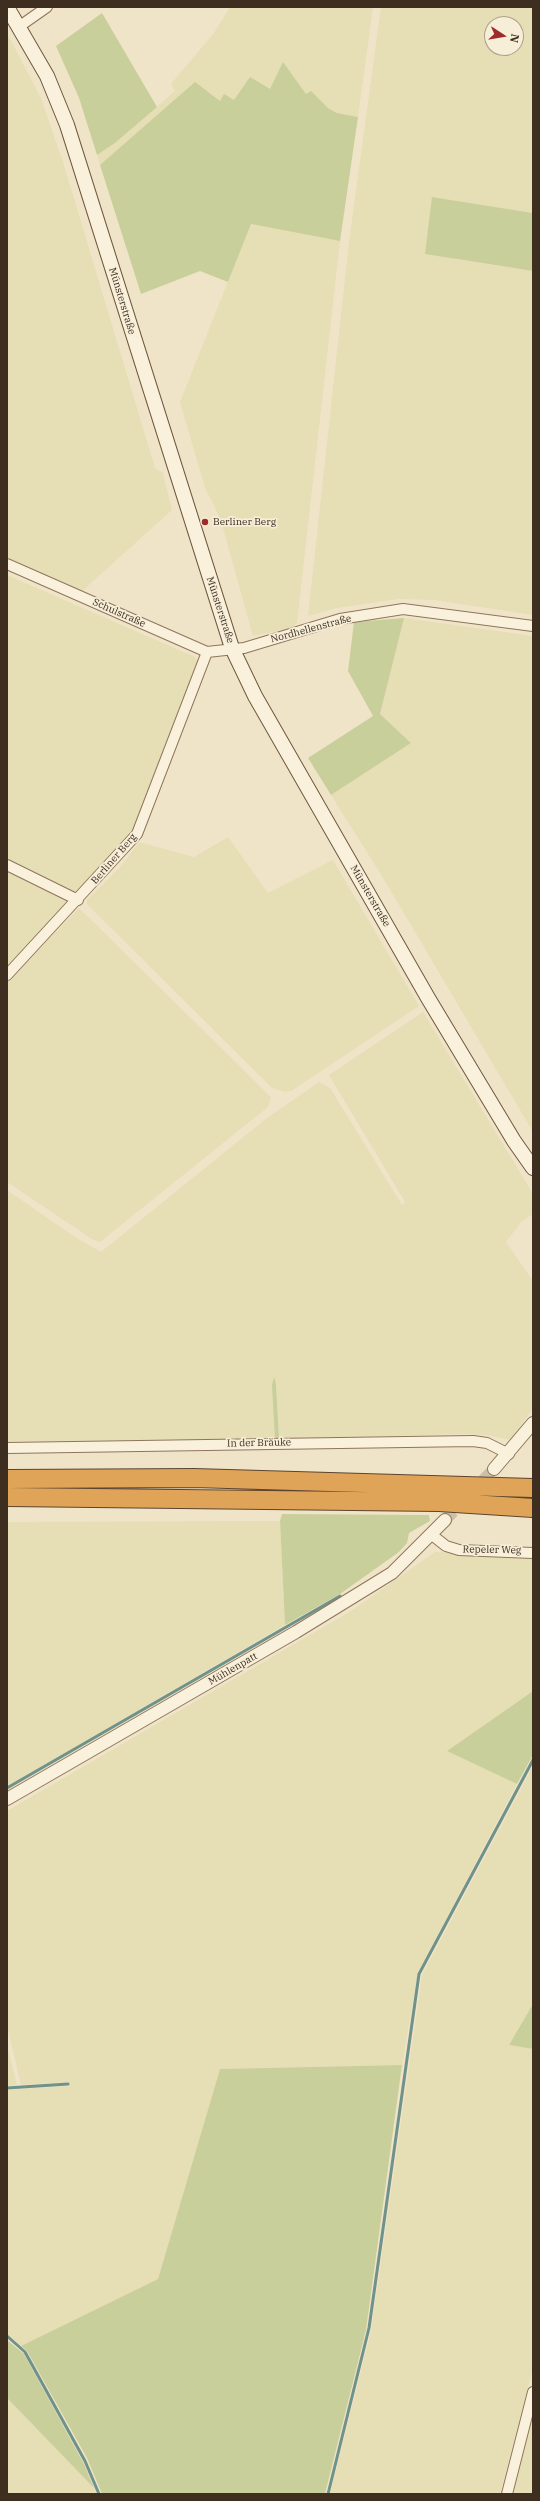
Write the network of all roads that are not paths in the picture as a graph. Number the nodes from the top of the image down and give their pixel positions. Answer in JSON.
{"nodes":[{"id":1,"x":7,"y":7,"type":"edge"},
{"id":2,"x":47,"y":7,"type":"edge"},
{"id":3,"x":20,"y":26,"type":"junction"},
{"id":4,"x":7,"y":564,"type":"edge"},
{"id":5,"x":533,"y":626,"type":"edge"},
{"id":6,"x":232,"y":648,"type":"junction"},
{"id":7,"x":208,"y":652,"type":"junction"},
{"id":8,"x":7,"y":865,"type":"edge"},
{"id":9,"x":78,"y":900,"type":"junction"},
{"id":10,"x":7,"y":974,"type":"edge"},
{"id":11,"x":533,"y":1168,"type":"edge"},
{"id":12,"x":533,"y":1423,"type":"edge"},
{"id":13,"x":7,"y":1448,"type":"edge"},
{"id":14,"x":509,"y":1454,"type":"junction"},
{"id":15,"x":494,"y":1469,"type":"tunnel mouth"},
{"id":16,"x":7,"y":1479,"type":"edge"},
{"id":17,"x":533,"y":1488,"type":"edge"},
{"id":18,"x":7,"y":1497,"type":"edge"},
{"id":19,"x":533,"y":1508,"type":"edge"},
{"id":20,"x":445,"y":1520,"type":"tunnel mouth"},
{"id":21,"x":432,"y":1536,"type":"junction"},
{"id":22,"x":533,"y":1553,"type":"edge"},
{"id":23,"x":7,"y":1799,"type":"edge"},
{"id":24,"x":533,"y":2392,"type":"edge"},
{"id":25,"x":506,"y":2494,"type":"edge"}],
"edges":[{"from":1,"to":3,"type":"main road","name":"Münsterstraße"},
{"from":2,"to":3,"type":"street"},
{"from":3,"to":6,"type":"main road","name":"Münsterstraße"},
{"from":4,"to":7,"type":"street","name":"Schulstraße"},
{"from":5,"to":6,"type":"street","name":"Nordhellenstraße"},
{"from":6,"to":7,"type":"street"},
{"from":6,"to":11,"type":"main road","name":"Münsterstraße"},
{"from":7,"to":9,"type":"street","name":"Berliner Berg"},
{"from":8,"to":9,"type":"street"},
{"from":9,"to":10,"type":"street","name":"Berliner Berg"},
{"from":12,"to":14,"type":"street"},
{"from":13,"to":14,"type":"street","name":"In der Bräuke"},
{"from":14,"to":15,"type":"street"},
{"from":16,"to":17,"type":"highway"},
{"from":18,"to":19,"type":"highway"},
{"from":20,"to":21,"type":"street","name":"Mühlenpatt"},
{"from":21,"to":22,"type":"street","name":"Repeler Weg"},
{"from":21,"to":23,"type":"street","name":"Mühlenpatt"},
{"from":24,"to":25,"type":"street"}]}
